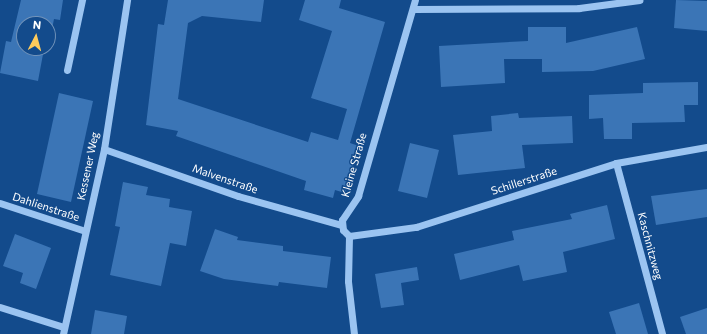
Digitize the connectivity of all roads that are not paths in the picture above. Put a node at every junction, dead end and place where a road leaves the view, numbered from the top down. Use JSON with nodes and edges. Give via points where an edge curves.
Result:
{"nodes":[{"id":1,"x":82,"y":0,"type":"edge"},
{"id":2,"x":127,"y":0,"type":"edge"},
{"id":3,"x":415,"y":0,"type":"edge"},
{"id":4,"x":639,"y":0,"type":"edge"},
{"id":5,"x":414,"y":9,"type":"junction"},
{"id":6,"x":67,"y":70,"type":"dead end"},
{"id":7,"x":707,"y":147,"type":"edge"},
{"id":8,"x":104,"y":149,"type":"junction"},
{"id":9,"x":616,"y":163,"type":"junction"},
{"id":10,"x":0,"y":203,"type":"edge"},
{"id":11,"x":342,"y":225,"type":"junction"},
{"id":12,"x":85,"y":231,"type":"junction"},
{"id":13,"x":349,"y":236,"type":"junction"},
{"id":14,"x":0,"y":307,"type":"edge"},
{"id":15,"x":63,"y":331,"type":"edge"},
{"id":16,"x":354,"y":334,"type":"edge"},
{"id":17,"x":662,"y":334,"type":"edge"}],
"edges":[{"from":1,"to":6,"type":"street"},
{"from":2,"to":8,"type":"street","name":"Kessener Weg"},
{"from":3,"to":5,"type":"street","name":"Kleine Straße"},
{"from":4,"to":5,"type":"street","via":[[579,8]]},
{"from":5,"to":11,"type":"street","name":"Kleine Straße","via":[[358,196],[342,220]]},
{"from":7,"to":9,"type":"street","name":"Schillerstraße"},
{"from":8,"to":11,"type":"street","name":"Malvenstraße","via":[[238,196]]},
{"from":8,"to":12,"type":"street","name":"Kessener Weg"},
{"from":9,"to":13,"type":"street","name":"Schillerstraße","via":[[416,227]]},
{"from":9,"to":17,"type":"street","name":"Kaschnitzweg"},
{"from":10,"to":12,"type":"street","name":"Dahlienstraße"},
{"from":11,"to":13,"type":"street"},
{"from":12,"to":15,"type":"street","name":"Kessener Weg"},
{"from":13,"to":16,"type":"street","via":[[348,282]]},
{"from":14,"to":15,"type":"street"}]}
